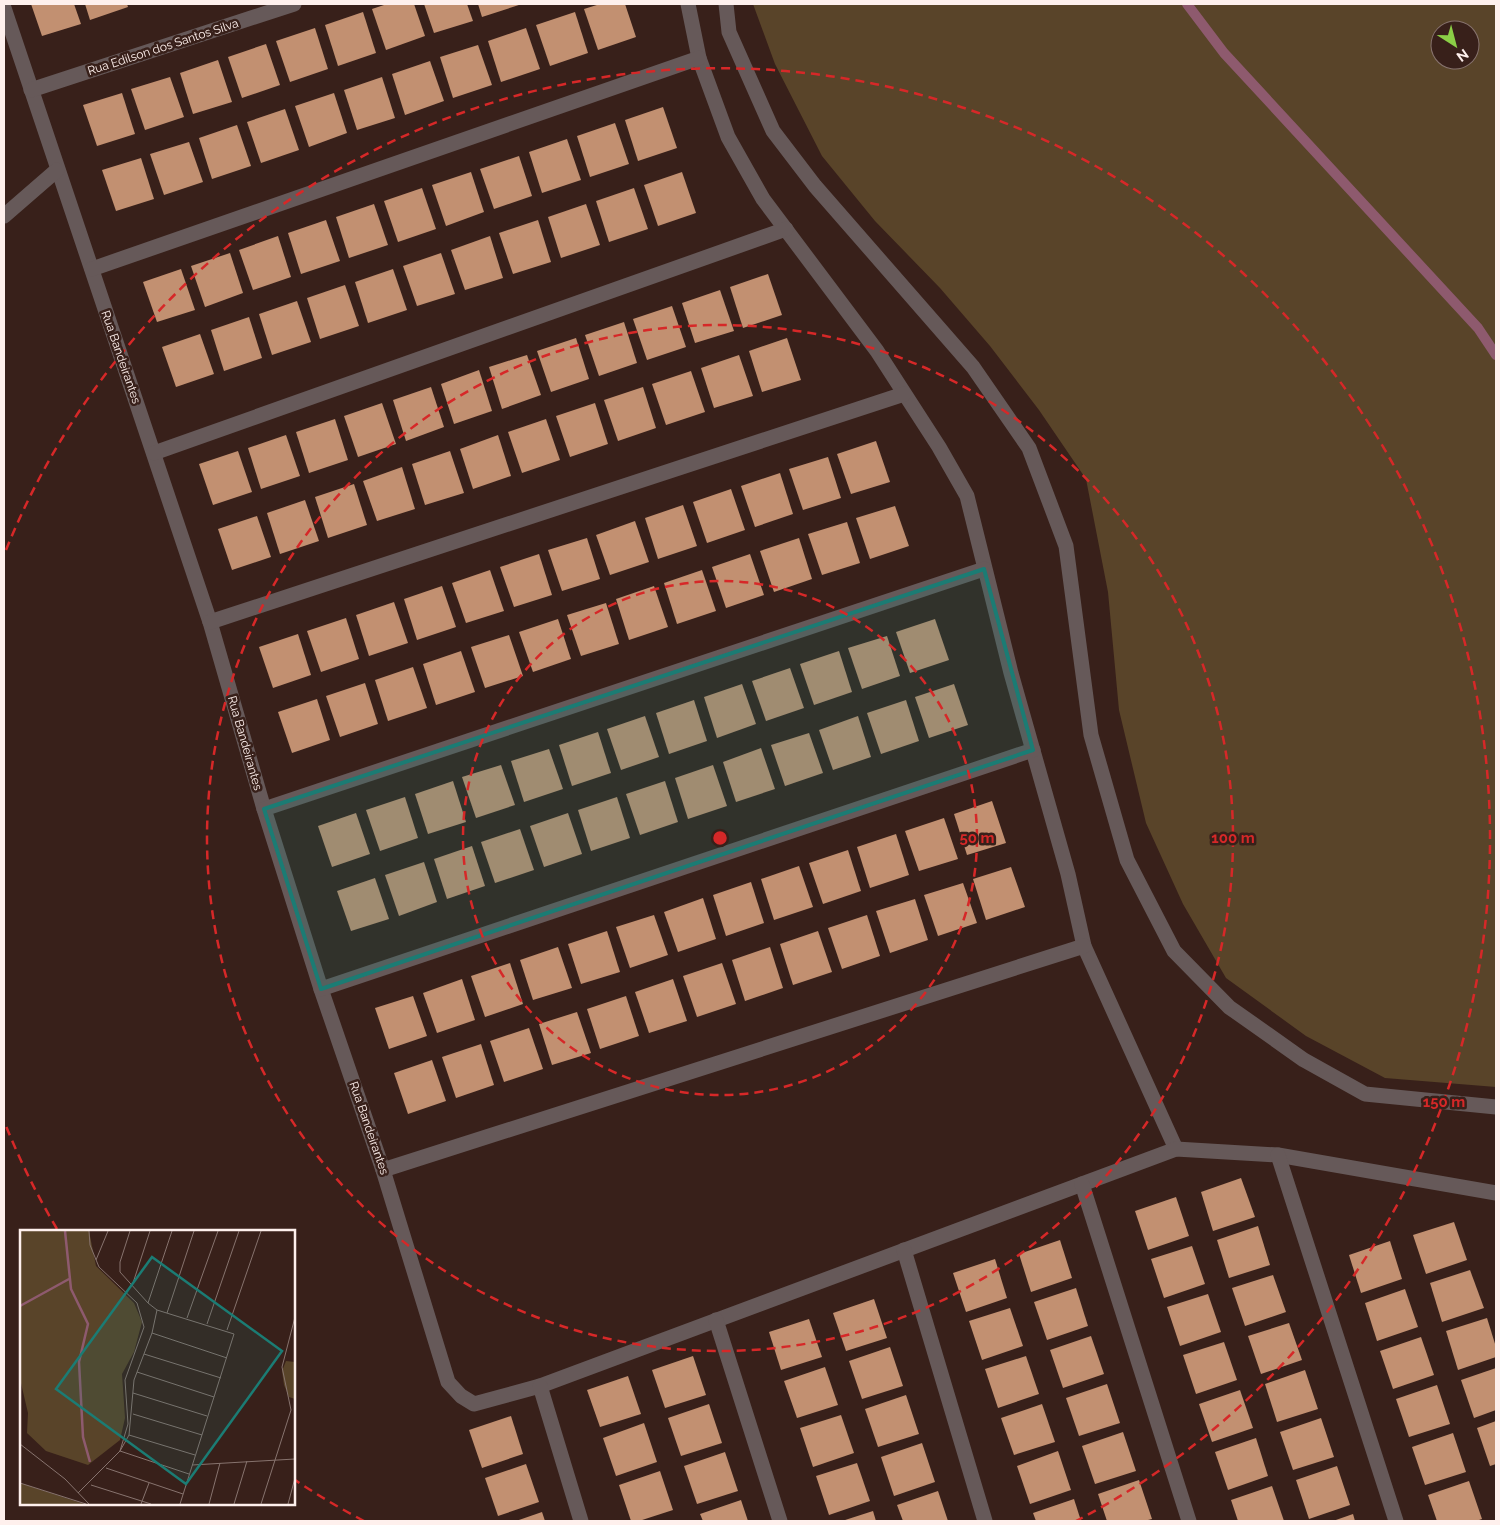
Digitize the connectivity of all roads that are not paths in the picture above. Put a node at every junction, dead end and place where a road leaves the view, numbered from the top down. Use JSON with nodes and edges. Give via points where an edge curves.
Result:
{"nodes":[{"id":1,"x":294,"y":4,"type":"edge"},
{"id":2,"x":688,"y":4,"type":"edge"},
{"id":3,"x":726,"y":4,"type":"edge"},
{"id":4,"x":4,"y":8,"type":"edge"},
{"id":5,"x":699,"y":58,"type":"junction"},
{"id":6,"x":32,"y":90,"type":"junction"},
{"id":7,"x":57,"y":170,"type":"junction"},
{"id":8,"x":4,"y":216,"type":"edge"},
{"id":9,"x":786,"y":228,"type":"junction"},
{"id":10,"x":92,"y":269,"type":"junction"},
{"id":11,"x":904,"y":394,"type":"junction"},
{"id":12,"x":154,"y":453,"type":"junction"},
{"id":13,"x":984,"y":569,"type":"junction"},
{"id":14,"x":210,"y":622,"type":"junction"},
{"id":15,"x":1033,"y":750,"type":"junction"},
{"id":16,"x":264,"y":809,"type":"junction"},
{"id":17,"x":1084,"y":946,"type":"junction"},
{"id":18,"x":321,"y":989,"type":"junction"},
{"id":19,"x":1496,"y":1107,"type":"edge"},
{"id":20,"x":1176,"y":1149,"type":"junction"},
{"id":21,"x":1278,"y":1156,"type":"junction"},
{"id":22,"x":383,"y":1170,"type":"junction"},
{"id":23,"x":1082,"y":1184,"type":"junction"},
{"id":24,"x":1496,"y":1194,"type":"edge"},
{"id":25,"x":904,"y":1250,"type":"junction"},
{"id":26,"x":716,"y":1320,"type":"junction"},
{"id":27,"x":540,"y":1386,"type":"junction"},
{"id":28,"x":581,"y":1521,"type":"edge"},
{"id":29,"x":780,"y":1521,"type":"edge"},
{"id":30,"x":985,"y":1521,"type":"edge"},
{"id":31,"x":1189,"y":1521,"type":"edge"},
{"id":32,"x":1396,"y":1521,"type":"edge"}],
"edges":[{"from":1,"to":6,"type":"street","name":"Rua Edilson dos Santos Silva"},
{"from":2,"to":5,"type":"street"},
{"from":3,"to":19,"type":"street","via":[[729,32],[773,131],[816,186],[973,367],[1029,448],[1066,546],[1091,735],[1128,860],[1174,951],[1229,1007],[1304,1060],[1366,1094]]},
{"from":4,"to":6,"type":"street","name":"Rua Bandeirantes"},
{"from":5,"to":9,"type":"street","via":[[728,137],[764,199]]},
{"from":5,"to":10,"type":"street"},
{"from":6,"to":7,"type":"street","name":"Rua Bandeirantes"},
{"from":7,"to":8,"type":"street"},
{"from":7,"to":10,"type":"street","name":"Rua Bandeirantes"},
{"from":9,"to":11,"type":"street","via":[[872,344]]},
{"from":9,"to":12,"type":"street"},
{"from":10,"to":12,"type":"street","name":"Rua Bandeirantes"},
{"from":11,"to":13,"type":"street","via":[[967,496]]},
{"from":11,"to":14,"type":"street"},
{"from":12,"to":14,"type":"street","name":"Rua Bandeirantes"},
{"from":13,"to":15,"type":"street"},
{"from":13,"to":16,"type":"street"},
{"from":14,"to":16,"type":"street","name":"Rua Bandeirantes"},
{"from":15,"to":17,"type":"street","via":[[1068,874]]},
{"from":15,"to":18,"type":"street"},
{"from":16,"to":18,"type":"street","name":"Rua Bandeirantes"},
{"from":17,"to":20,"type":"street"},
{"from":17,"to":22,"type":"street"},
{"from":18,"to":22,"type":"street","name":"Rua Bandeirantes"},
{"from":20,"to":21,"type":"street"},
{"from":20,"to":23,"type":"street"},
{"from":21,"to":24,"type":"street"},
{"from":21,"to":32,"type":"street"},
{"from":22,"to":27,"type":"street","name":"Rua Bandeirantes","via":[[448,1382],[474,1404]]},
{"from":23,"to":25,"type":"street"},
{"from":23,"to":31,"type":"street"},
{"from":25,"to":26,"type":"street"},
{"from":25,"to":30,"type":"street"},
{"from":26,"to":27,"type":"street"},
{"from":26,"to":29,"type":"street"},
{"from":27,"to":28,"type":"street"}]}
